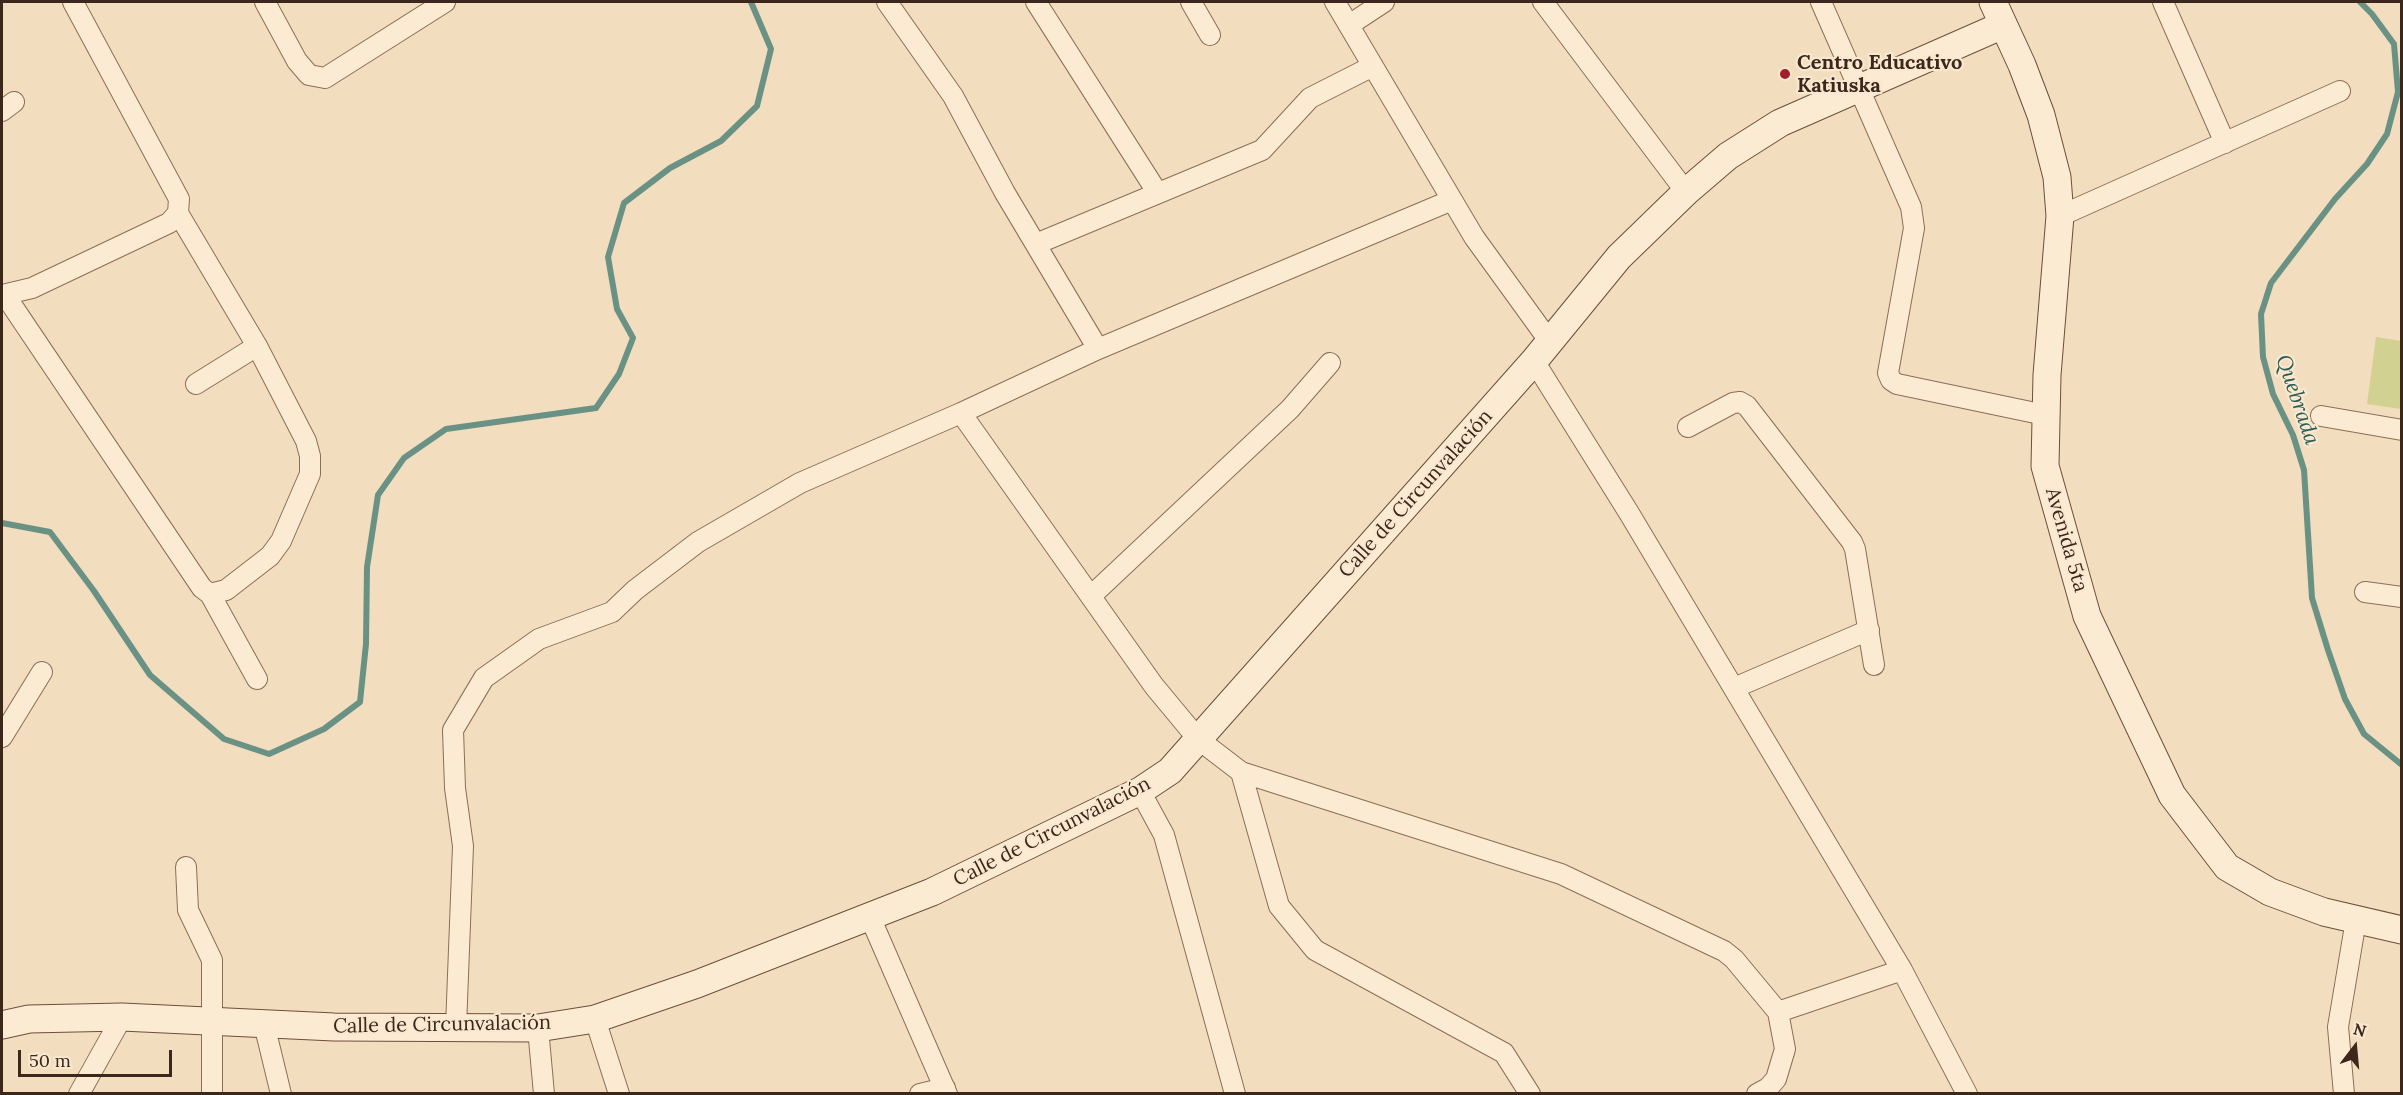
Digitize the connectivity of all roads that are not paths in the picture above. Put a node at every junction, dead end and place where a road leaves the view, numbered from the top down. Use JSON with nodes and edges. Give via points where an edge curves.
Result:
{"nodes":[{"id":1,"x":73,"y":2,"type":"edge"},
{"id":2,"x":265,"y":2,"type":"edge"},
{"id":3,"x":445,"y":2,"type":"edge"},
{"id":4,"x":887,"y":2,"type":"edge"},
{"id":5,"x":1036,"y":2,"type":"edge"},
{"id":6,"x":1191,"y":2,"type":"edge"},
{"id":7,"x":1335,"y":2,"type":"edge"},
{"id":8,"x":1384,"y":2,"type":"edge"},
{"id":9,"x":1543,"y":2,"type":"edge"},
{"id":10,"x":1821,"y":2,"type":"edge"},
{"id":11,"x":2163,"y":2,"type":"edge"},
{"id":12,"x":1998,"y":13,"type":"edge"},
{"id":13,"x":1349,"y":25,"type":"junction"},
{"id":14,"x":1209,"y":35,"type":"dead end"},
{"id":15,"x":1373,"y":66,"type":"junction"},
{"id":16,"x":1858,"y":89,"type":"junction"},
{"id":17,"x":2340,"y":91,"type":"dead end"},
{"id":18,"x":2225,"y":143,"type":"junction"},
{"id":19,"x":1157,"y":192,"type":"junction"},
{"id":20,"x":1686,"y":192,"type":"junction"},
{"id":21,"x":1452,"y":200,"type":"junction"},
{"id":22,"x":178,"y":213,"type":"junction"},
{"id":23,"x":2060,"y":216,"type":"junction"},
{"id":24,"x":1036,"y":244,"type":"junction"},
{"id":25,"x":3,"y":295,"type":"edge"},
{"id":26,"x":257,"y":346,"type":"junction"},
{"id":27,"x":1098,"y":349,"type":"junction"},
{"id":28,"x":1542,"y":352,"type":"junction"},
{"id":29,"x":1330,"y":363,"type":"dead end"},
{"id":30,"x":196,"y":384,"type":"dead end"},
{"id":31,"x":961,"y":413,"type":"junction"},
{"id":32,"x":2045,"y":415,"type":"junction"},
{"id":33,"x":2321,"y":416,"type":"dead end"},
{"id":34,"x":1688,"y":427,"type":"dead end"},
{"id":35,"x":2402,"y":430,"type":"edge"},
{"id":36,"x":2365,"y":592,"type":"dead end"},
{"id":37,"x":210,"y":594,"type":"junction"},
{"id":38,"x":1091,"y":596,"type":"junction"},
{"id":39,"x":2402,"y":597,"type":"edge"},
{"id":40,"x":1869,"y":630,"type":"junction"},
{"id":41,"x":1874,"y":664,"type":"dead end"},
{"id":42,"x":42,"y":672,"type":"dead end"},
{"id":43,"x":257,"y":679,"type":"dead end"},
{"id":44,"x":1734,"y":688,"type":"junction"},
{"id":45,"x":2,"y":737,"type":"edge"},
{"id":46,"x":1198,"y":740,"type":"junction"},
{"id":47,"x":1241,"y":772,"type":"junction"},
{"id":48,"x":1140,"y":791,"type":"junction"},
{"id":49,"x":186,"y":867,"type":"dead end"},
{"id":50,"x":870,"y":917,"type":"junction"},
{"id":51,"x":2356,"y":920,"type":"junction"},
{"id":52,"x":2402,"y":930,"type":"edge"},
{"id":53,"x":1902,"y":970,"type":"junction"},
{"id":54,"x":1778,"y":1012,"type":"junction"},
{"id":55,"x":122,"y":1017,"type":"junction"},
{"id":56,"x":595,"y":1019,"type":"junction"},
{"id":57,"x":214,"y":1021,"type":"junction"},
{"id":58,"x":264,"y":1024,"type":"junction"},
{"id":59,"x":2,"y":1025,"type":"edge"},
{"id":60,"x":456,"y":1027,"type":"junction"},
{"id":61,"x":538,"y":1028,"type":"junction"},
{"id":62,"x":946,"y":1091,"type":"edge"},
{"id":63,"x":79,"y":1094,"type":"edge"},
{"id":64,"x":212,"y":1094,"type":"edge"},
{"id":65,"x":281,"y":1094,"type":"edge"},
{"id":66,"x":544,"y":1094,"type":"edge"},
{"id":67,"x":619,"y":1094,"type":"edge"},
{"id":68,"x":920,"y":1094,"type":"edge"},
{"id":69,"x":1235,"y":1094,"type":"edge"},
{"id":70,"x":1530,"y":1094,"type":"edge"},
{"id":71,"x":1757,"y":1094,"type":"edge"},
{"id":72,"x":1967,"y":1094,"type":"edge"},
{"id":73,"x":2344,"y":1094,"type":"edge"}],
"edges":[{"from":1,"to":22,"type":"street","via":[[179,199]]},
{"from":2,"to":3,"type":"street","via":[[297,61],[309,75],[325,78]]},
{"from":4,"to":24,"type":"street","via":[[953,96]]},
{"from":5,"to":19,"type":"street"},
{"from":6,"to":14,"type":"street"},
{"from":7,"to":13,"type":"street"},
{"from":8,"to":13,"type":"street"},
{"from":9,"to":20,"type":"street"},
{"from":10,"to":16,"type":"street"},
{"from":11,"to":18,"type":"street"},
{"from":12,"to":16,"type":"street","name":"Calle de Circunvalación"},
{"from":12,"to":23,"type":"street","name":"Avenida 5ta","via":[[2041,115],[2057,177]]},
{"from":13,"to":15,"type":"street"},
{"from":15,"to":19,"type":"street","via":[[1310,98],[1262,150]]},
{"from":15,"to":21,"type":"street"},
{"from":16,"to":20,"type":"street","name":"Calle de Circunvalación","via":[[1780,123],[1728,156]]},
{"from":16,"to":32,"type":"street","via":[[1911,207],[1914,228],[1888,373],[1891,380]]},
{"from":17,"to":18,"type":"street"},
{"from":18,"to":23,"type":"street"},
{"from":19,"to":24,"type":"street"},
{"from":20,"to":28,"type":"street","name":"Calle de Circunvalación","via":[[1619,258]]},
{"from":21,"to":27,"type":"street"},
{"from":21,"to":28,"type":"street"},
{"from":22,"to":25,"type":"street","via":[[169,223],[32,288]]},
{"from":22,"to":26,"type":"street"},
{"from":23,"to":32,"type":"street","name":"Avenida 5ta"},
{"from":24,"to":27,"type":"street"},
{"from":25,"to":37,"type":"street","via":[[202,588]]},
{"from":26,"to":30,"type":"street"},
{"from":26,"to":37,"type":"street","via":[[306,441],[310,474],[270,556],[226,590]]},
{"from":27,"to":31,"type":"street"},
{"from":28,"to":44,"type":"street","via":[[1629,513]]},
{"from":28,"to":46,"type":"street","name":"Calle de Circunvalación"},
{"from":29,"to":38,"type":"street","via":[[1290,409]]},
{"from":31,"to":38,"type":"street"},
{"from":31,"to":60,"type":"street","via":[[800,483],[698,542],[612,612],[539,639],[484,678],[453,729],[455,788],[463,846]]},
{"from":32,"to":51,"type":"street","name":"Avenida 5ta","via":[[2045,466],[2087,616],[2172,795],[2227,867],[2270,892]]},
{"from":33,"to":35,"type":"street"},
{"from":34,"to":40,"type":"street","via":[[1733,403],[1747,406],[1852,542]]},
{"from":36,"to":39,"type":"street"},
{"from":37,"to":43,"type":"street"},
{"from":38,"to":46,"type":"street","via":[[1154,686]]},
{"from":40,"to":41,"type":"street"},
{"from":40,"to":44,"type":"street"},
{"from":42,"to":45,"type":"street"},
{"from":44,"to":53,"type":"street"},
{"from":46,"to":47,"type":"street"},
{"from":46,"to":48,"type":"street","name":"Calle de Circunvalación","via":[[1170,771]]},
{"from":47,"to":54,"type":"street","via":[[1561,874],[1724,951]]},
{"from":47,"to":70,"type":"street","via":[[1279,906],[1315,950],[1504,1053]]},
{"from":48,"to":50,"type":"street","name":"Calle de Circunvalación","via":[[932,892]]},
{"from":48,"to":69,"type":"street","via":[[1164,835]]},
{"from":49,"to":57,"type":"street","via":[[188,910],[212,960]]},
{"from":50,"to":56,"type":"street","name":"Calle de Circunvalación"},
{"from":50,"to":62,"type":"street"},
{"from":51,"to":52,"type":"street","name":"Avenida 5ta"},
{"from":51,"to":73,"type":"street","via":[[2338,1027]]},
{"from":53,"to":54,"type":"street"},
{"from":53,"to":72,"type":"street"},
{"from":54,"to":71,"type":"street","via":[[1785,1049],[1776,1079]]},
{"from":55,"to":57,"type":"street","name":"Calle de Circunvalación"},
{"from":55,"to":59,"type":"street","name":"Calle de Circunvalación","via":[[29,1019]]},
{"from":55,"to":63,"type":"street"},
{"from":56,"to":61,"type":"street","name":"Calle de Circunvalación"},
{"from":56,"to":67,"type":"street"},
{"from":57,"to":58,"type":"street","name":"Calle de Circunvalación"},
{"from":57,"to":64,"type":"street"},
{"from":58,"to":60,"type":"street","name":"Calle de Circunvalación"},
{"from":58,"to":65,"type":"street"},
{"from":60,"to":61,"type":"street","name":"Calle de Circunvalación"},
{"from":61,"to":66,"type":"street"},
{"from":62,"to":68,"type":"street"}]}
